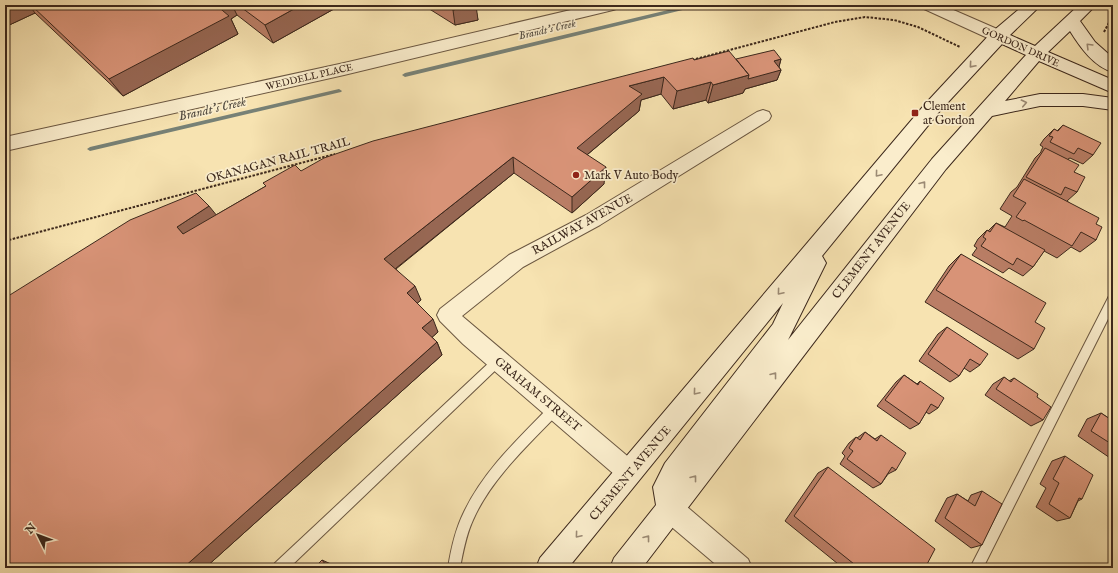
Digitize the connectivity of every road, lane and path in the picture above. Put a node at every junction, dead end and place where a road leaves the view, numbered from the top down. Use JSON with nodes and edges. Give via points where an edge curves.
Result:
{"nodes":[{"id":1,"x":613,"y":5,"type":"edge"},
{"id":2,"x":928,"y":5,"type":"edge"},
{"id":3,"x":1032,"y":5,"type":"edge"},
{"id":4,"x":1088,"y":5,"type":"edge"},
{"id":5,"x":1072,"y":21,"type":"junction"},
{"id":6,"x":998,"y":36,"type":"junction"},
{"id":7,"x":964,"y":48,"type":"dead end"},
{"id":8,"x":1037,"y":53,"type":"junction"},
{"id":9,"x":690,"y":61,"type":"edge"},
{"id":10,"x":1113,"y":66,"type":"edge"},
{"id":11,"x":1113,"y":87,"type":"edge"},
{"id":12,"x":1113,"y":104,"type":"edge"},
{"id":13,"x":985,"y":111,"type":"junction"},
{"id":14,"x":763,"y":116,"type":"dead end"},
{"id":15,"x":5,"y":144,"type":"edge"},
{"id":16,"x":342,"y":153,"type":"edge"},
{"id":17,"x":831,"y":230,"type":"junction"},
{"id":18,"x":5,"y":241,"type":"edge"},
{"id":19,"x":1113,"y":299,"type":"edge"},
{"id":20,"x":447,"y":315,"type":"joint"},
{"id":21,"x":498,"y":360,"type":"junction"},
{"id":22,"x":555,"y":409,"type":"junction"},
{"id":23,"x":630,"y":473,"type":"junction"},
{"id":24,"x":670,"y":509,"type":"junction"},
{"id":25,"x":280,"y":568,"type":"edge"},
{"id":26,"x":454,"y":568,"type":"edge"},
{"id":27,"x":550,"y":568,"type":"edge"},
{"id":28,"x":624,"y":568,"type":"edge"},
{"id":29,"x":739,"y":568,"type":"edge"},
{"id":30,"x":976,"y":568,"type":"edge"}],
"edges":[{"from":1,"to":15,"type":"main road","name":"WEDDELL PLACE","via":[[344,69]]},
{"from":2,"to":6,"type":"main road","name":"GORDON DRIVE"},
{"from":3,"to":6,"type":"main road","name":"CLEMENT AVENUE"},
{"from":4,"to":5,"type":"main road","name":"CLEMENT AVENUE"},
{"from":5,"to":8,"type":"main road","name":"CLEMENT AVENUE"},
{"from":10,"to":5,"type":"main road","one_way":true,"via":[[1083,40]]},
{"from":6,"to":8,"type":"main road","name":"GORDON DRIVE"},
{"from":6,"to":17,"type":"main road","name":"CLEMENT AVENUE","one_way":true},
{"from":7,"to":9,"type":"path","via":[[918,27],[894,20],[865,17],[835,22]]},
{"from":8,"to":11,"type":"main road","name":"GORDON DRIVE"},
{"from":8,"to":13,"type":"main road","name":"CLEMENT AVENUE"},
{"from":13,"to":12,"type":"main road","one_way":true,"via":[[1040,100],[1082,100]]},
{"from":24,"to":13,"type":"main road","name":"CLEMENT AVENUE","one_way":true,"via":[[939,164]]},
{"from":14,"to":20,"type":"street","name":"RAILWAY AVENUE","via":[[593,220],[516,261]]},
{"from":16,"to":18,"type":"path","name":"OKANAGAN RAIL TRAIL"},
{"from":17,"to":23,"type":"main road","name":"CLEMENT AVENUE","one_way":true},
{"from":17,"to":24,"type":"main road","name":"CLEMENT AVENUE","via":[[782,331],[674,472],[666,487]]},
{"from":19,"to":30,"type":"lane"},
{"from":20,"to":21,"type":"street","name":"GRAHAM STREET"},
{"from":21,"to":22,"type":"street","name":"GRAHAM STREET"},
{"from":21,"to":25,"type":"lane"},
{"from":22,"to":23,"type":"street","name":"GRAHAM STREET"},
{"from":22,"to":26,"type":"lane","via":[[502,466],[478,497],[461,534]]},
{"from":23,"to":27,"type":"main road","name":"CLEMENT AVENUE","one_way":true},
{"from":28,"to":24,"type":"main road","name":"CLEMENT AVENUE","one_way":true},
{"from":24,"to":29,"type":"street"}]}
